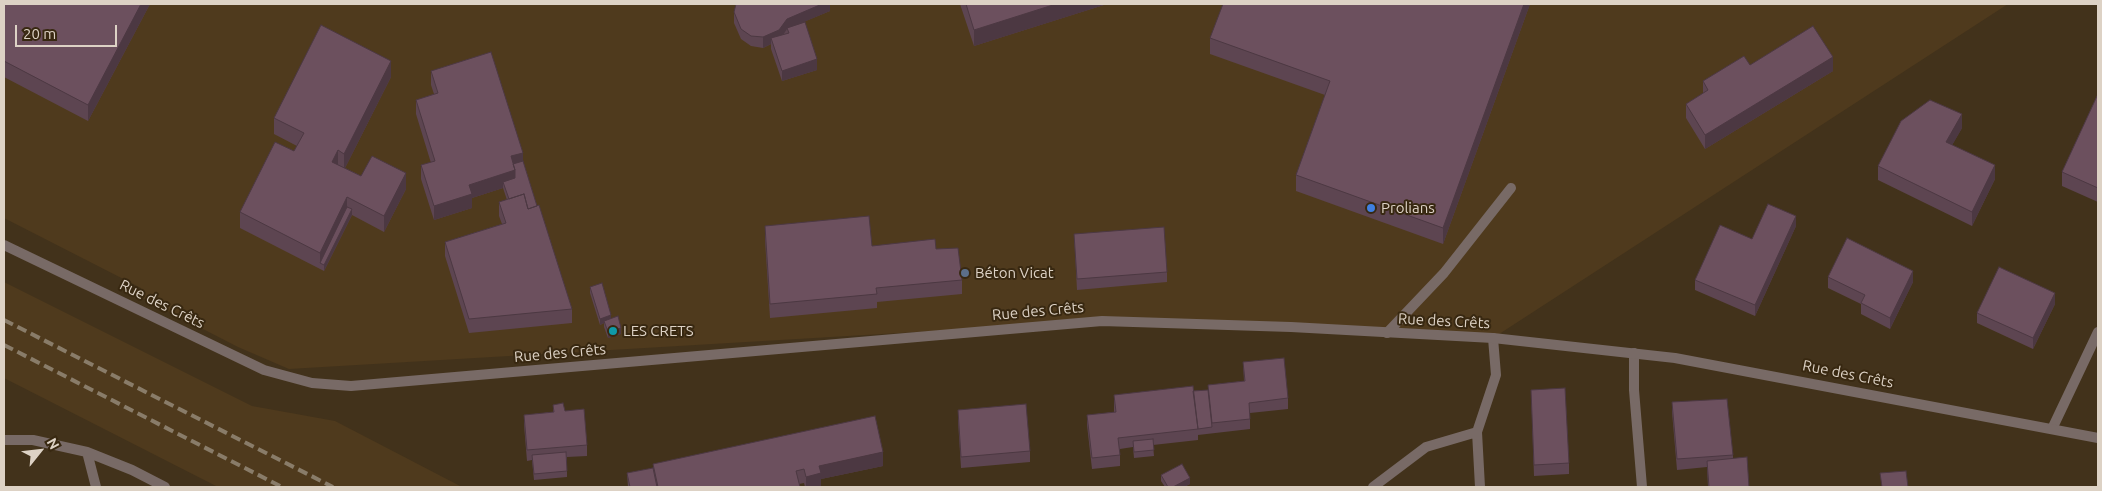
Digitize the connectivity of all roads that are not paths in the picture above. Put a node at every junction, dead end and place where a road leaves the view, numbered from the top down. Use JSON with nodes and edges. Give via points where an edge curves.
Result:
{"nodes":[{"id":1,"x":1511,"y":188,"type":"dead end"},
{"id":2,"x":4,"y":245,"type":"edge"},
{"id":3,"x":2098,"y":332,"type":"edge"},
{"id":4,"x":1387,"y":333,"type":"junction"},
{"id":5,"x":1493,"y":338,"type":"junction"},
{"id":6,"x":1634,"y":353,"type":"junction"},
{"id":7,"x":2052,"y":429,"type":"junction"},
{"id":8,"x":1478,"y":432,"type":"junction"},
{"id":9,"x":2098,"y":438,"type":"edge"},
{"id":10,"x":4,"y":440,"type":"edge"},
{"id":11,"x":87,"y":452,"type":"junction"},
{"id":12,"x":96,"y":487,"type":"edge"},
{"id":13,"x":165,"y":487,"type":"edge"},
{"id":14,"x":1373,"y":487,"type":"edge"},
{"id":15,"x":1480,"y":487,"type":"edge"},
{"id":16,"x":1642,"y":487,"type":"edge"}],
"edges":[{"from":1,"to":4,"type":"street","via":[[1444,273]]},
{"from":2,"to":4,"type":"street","name":"Rue des Crêts","via":[[264,370],[312,382],[351,386],[1102,321]]},
{"from":3,"to":7,"type":"street"},
{"from":4,"to":5,"type":"street","name":"Rue des Crêts"},
{"from":5,"to":6,"type":"street","name":"Rue des Crêts"},
{"from":5,"to":8,"type":"street","via":[[1496,375]]},
{"from":6,"to":7,"type":"street","name":"Rue des Crêts","via":[[1798,380]]},
{"from":6,"to":16,"type":"street"},
{"from":7,"to":9,"type":"street","name":"Rue des Crêts"},
{"from":8,"to":14,"type":"street","via":[[1426,447]]},
{"from":8,"to":15,"type":"street"},
{"from":10,"to":11,"type":"street","via":[[33,440]]},
{"from":11,"to":12,"type":"street"},
{"from":11,"to":13,"type":"street"}]}
